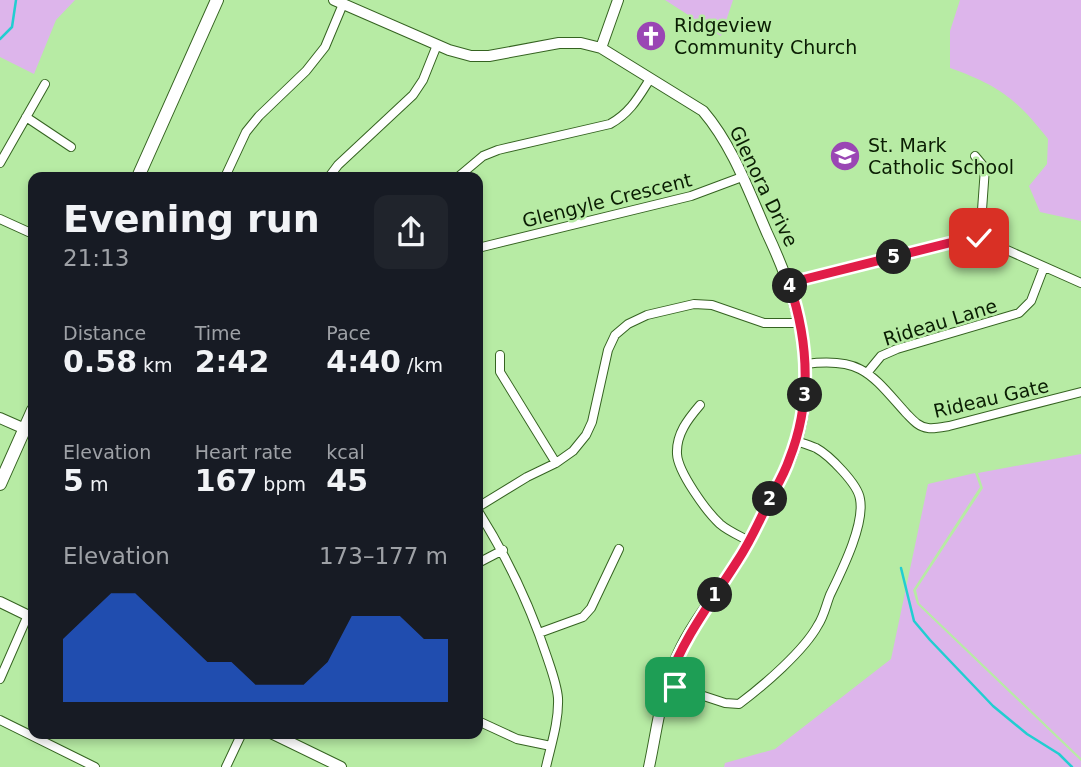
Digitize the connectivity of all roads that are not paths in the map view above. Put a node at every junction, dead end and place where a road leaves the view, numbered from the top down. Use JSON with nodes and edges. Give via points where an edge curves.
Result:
{"nodes":[{"id":1,"x":217,"y":0,"type":"edge"},
{"id":2,"x":618,"y":0,"type":"edge"},
{"id":3,"x":339,"y":2,"type":"edge"},
{"id":4,"x":437,"y":45,"type":"junction"},
{"id":5,"x":601,"y":48,"type":"junction"},
{"id":6,"x":650,"y":79,"type":"junction"},
{"id":7,"x":45,"y":84,"type":"dead end"},
{"id":8,"x":26,"y":117,"type":"junction"},
{"id":9,"x":71,"y":148,"type":"dead end"},
{"id":10,"x":975,"y":156,"type":"dead end"},
{"id":11,"x":0,"y":163,"type":"edge"},
{"id":12,"x":140,"y":172,"type":"edge"},
{"id":13,"x":227,"y":172,"type":"edge"},
{"id":14,"x":332,"y":172,"type":"edge"},
{"id":15,"x":464,"y":172,"type":"edge"},
{"id":16,"x":742,"y":177,"type":"junction"},
{"id":17,"x":0,"y":219,"type":"edge"},
{"id":18,"x":28,"y":232,"type":"edge"},
{"id":19,"x":979,"y":238,"type":"junction"},
{"id":20,"x":483,"y":247,"type":"edge"},
{"id":21,"x":1044,"y":267,"type":"junction"},
{"id":22,"x":789,"y":283,"type":"junction"},
{"id":23,"x":1081,"y":283,"type":"edge"},
{"id":24,"x":801,"y":324,"type":"junction"},
{"id":25,"x":500,"y":355,"type":"dead end"},
{"id":26,"x":806,"y":364,"type":"junction"},
{"id":27,"x":867,"y":373,"type":"junction"},
{"id":28,"x":1081,"y":393,"type":"edge"},
{"id":29,"x":701,"y":405,"type":"dead end"},
{"id":30,"x":0,"y":418,"type":"edge"},
{"id":31,"x":28,"y":421,"type":"edge"},
{"id":32,"x":24,"y":429,"type":"junction"},
{"id":33,"x":796,"y":441,"type":"junction"},
{"id":34,"x":556,"y":463,"type":"junction"},
{"id":35,"x":0,"y":484,"type":"edge"},
{"id":36,"x":483,"y":506,"type":"edge"},
{"id":37,"x":483,"y":517,"type":"edge"},
{"id":38,"x":749,"y":541,"type":"junction"},
{"id":39,"x":619,"y":549,"type":"dead end"},
{"id":40,"x":503,"y":550,"type":"junction"},
{"id":41,"x":483,"y":560,"type":"edge"},
{"id":42,"x":0,"y":602,"type":"edge"},
{"id":43,"x":28,"y":616,"type":"edge"},
{"id":44,"x":28,"y":623,"type":"edge"},
{"id":45,"x":539,"y":633,"type":"junction"},
{"id":46,"x":0,"y":679,"type":"edge"},
{"id":47,"x":667,"y":684,"type":"junction"},
{"id":48,"x":0,"y":720,"type":"edge"},
{"id":49,"x":483,"y":723,"type":"edge"},
{"id":50,"x":28,"y":734,"type":"edge"},
{"id":51,"x":38,"y":739,"type":"edge"},
{"id":52,"x":239,"y":739,"type":"edge"},
{"id":53,"x":283,"y":739,"type":"edge"},
{"id":54,"x":551,"y":746,"type":"junction"},
{"id":55,"x":95,"y":767,"type":"edge"},
{"id":56,"x":226,"y":767,"type":"edge"},
{"id":57,"x":341,"y":767,"type":"edge"},
{"id":58,"x":546,"y":767,"type":"edge"},
{"id":59,"x":649,"y":767,"type":"edge"}],
"edges":[{"from":1,"to":12,"type":"main road"},
{"from":2,"to":5,"type":"street"},
{"from":3,"to":4,"type":"street","name":"Glenora Drive"},
{"from":3,"to":13,"type":"street","via":[[325,47],[246,132]]},
{"from":4,"to":5,"type":"street","name":"Glenora Drive","via":[[471,57],[559,43]]},
{"from":4,"to":14,"type":"street","via":[[414,95]]},
{"from":5,"to":6,"type":"street","name":"Glenora Drive"},
{"from":6,"to":15,"type":"street","via":[[625,116],[610,124],[498,150]]},
{"from":6,"to":16,"type":"street","name":"Glenora Drive","via":[[703,111]]},
{"from":7,"to":8,"type":"street"},
{"from":8,"to":9,"type":"street"},
{"from":8,"to":11,"type":"street"},
{"from":10,"to":19,"type":"street","via":[[985,168]]},
{"from":16,"to":20,"type":"street","name":"Glengyle Crescent","via":[[691,196]]},
{"from":16,"to":22,"type":"street","name":"Glenora Drive"},
{"from":17,"to":18,"type":"street"},
{"from":19,"to":21,"type":"street"},
{"from":19,"to":22,"type":"street"},
{"from":21,"to":23,"type":"street"},
{"from":21,"to":27,"type":"street","name":"Rideau Lane","via":[[1031,302],[1019,313],[897,349],[881,356]]},
{"from":22,"to":24,"type":"street","name":"Glenora Drive"},
{"from":24,"to":26,"type":"street","name":"Glenora Drive"},
{"from":24,"to":34,"type":"street","via":[[764,323],[712,304],[647,315],[628,324],[608,349],[586,435]]},
{"from":25,"to":34,"type":"street","via":[[500,372]]},
{"from":26,"to":27,"type":"street","name":"Rideau Gate","via":[[835,361]]},
{"from":26,"to":33,"type":"street","name":"Glenora Drive"},
{"from":27,"to":28,"type":"street","name":"Rideau Gate","via":[[916,424],[927,428]]},
{"from":29,"to":38,"type":"street","via":[[682,431],[677,453],[681,471],[721,524]]},
{"from":30,"to":32,"type":"street"},
{"from":31,"to":32,"type":"main road"},
{"from":32,"to":35,"type":"main road"},
{"from":33,"to":38,"type":"street","name":"Glenora Drive"},
{"from":33,"to":47,"type":"street","via":[[828,457],[856,487],[860,499],[847,561],[819,625],[739,704]]},
{"from":34,"to":36,"type":"street"},
{"from":37,"to":40,"type":"street"},
{"from":38,"to":47,"type":"street","name":"Glenora Drive","via":[[677,655]]},
{"from":39,"to":45,"type":"street","via":[[583,617]]},
{"from":40,"to":41,"type":"street"},
{"from":40,"to":45,"type":"street"},
{"from":42,"to":43,"type":"street"},
{"from":44,"to":46,"type":"street"},
{"from":45,"to":54,"type":"street","via":[[558,696]]},
{"from":47,"to":59,"type":"street","name":"Glenora Drive"},
{"from":48,"to":50,"type":"street"},
{"from":49,"to":54,"type":"street","via":[[517,739]]},
{"from":51,"to":55,"type":"street"},
{"from":52,"to":56,"type":"street"},
{"from":53,"to":57,"type":"street"},
{"from":54,"to":58,"type":"street"}]}
